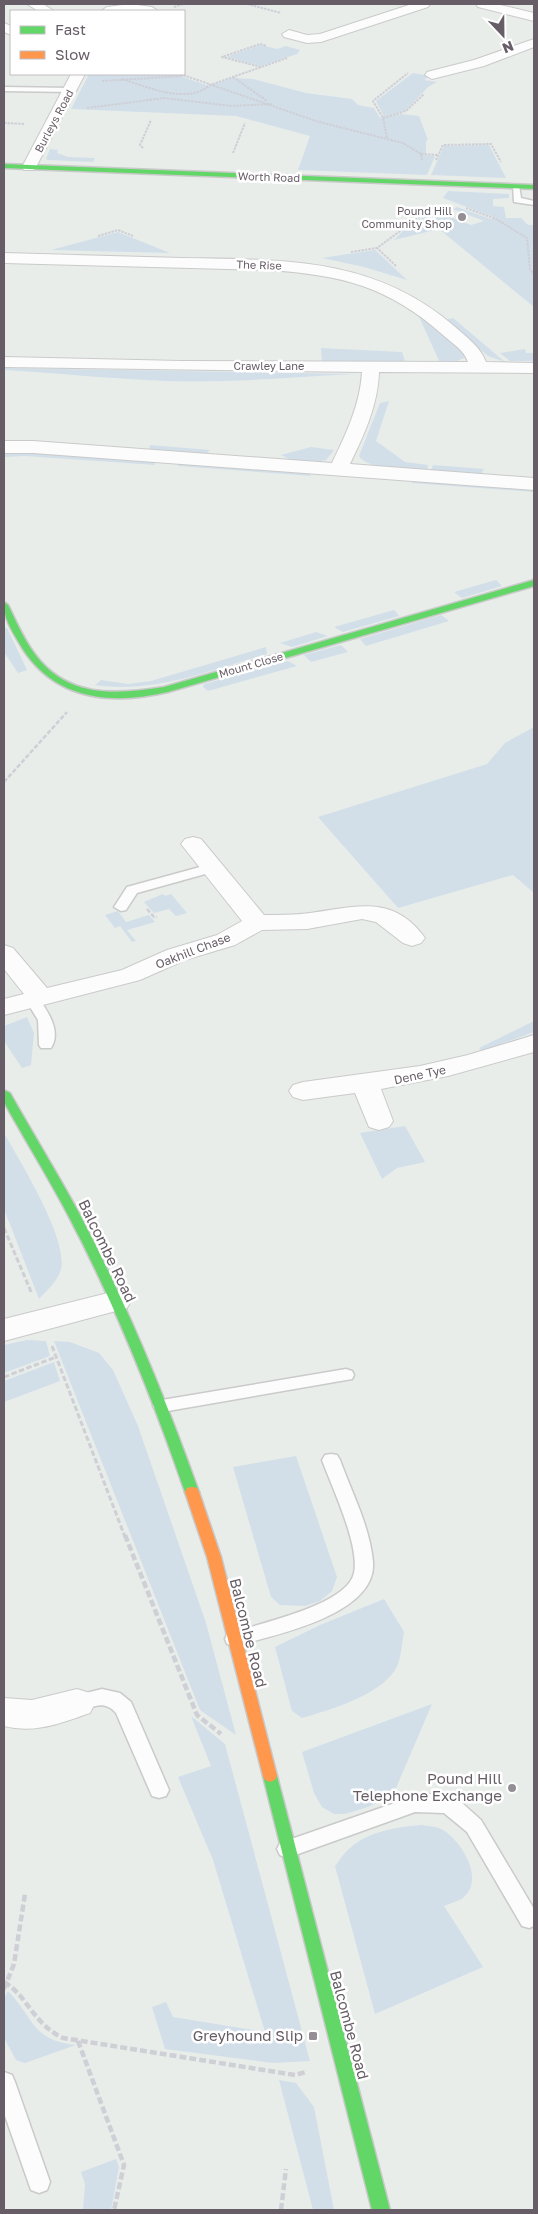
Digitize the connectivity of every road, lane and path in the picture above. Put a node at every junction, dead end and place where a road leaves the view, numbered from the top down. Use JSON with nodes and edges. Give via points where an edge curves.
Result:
{"nodes":[{"id":1,"x":33,"y":4,"type":"edge"},
{"id":2,"x":424,"y":4,"type":"edge"},
{"id":3,"x":482,"y":4,"type":"edge"},
{"id":4,"x":46,"y":10,"type":"edge"},
{"id":5,"x":115,"y":10,"type":"edge"},
{"id":6,"x":145,"y":10,"type":"edge"},
{"id":7,"x":534,"y":17,"type":"edge"},
{"id":8,"x":289,"y":34,"type":"dead end"},
{"id":9,"x":534,"y":43,"type":"edge"},
{"id":10,"x":268,"y":46,"type":"dead end"},
{"id":11,"x":289,"y":58,"type":"dead end"},
{"id":12,"x":261,"y":67,"type":"junction"},
{"id":13,"x":432,"y":75,"type":"dead end"},
{"id":14,"x":184,"y":76,"type":"joint"},
{"id":15,"x":232,"y":77,"type":"junction"},
{"id":16,"x":122,"y":79,"type":"junction"},
{"id":17,"x":74,"y":84,"type":"edge"},
{"id":18,"x":210,"y":85,"type":"junction"},
{"id":19,"x":4,"y":88,"type":"edge"},
{"id":20,"x":272,"y":104,"type":"junction"},
{"id":21,"x":60,"y":110,"type":"junction"},
{"id":22,"x":151,"y":120,"type":"dead end"},
{"id":23,"x":4,"y":123,"type":"edge"},
{"id":24,"x":245,"y":123,"type":"dead end"},
{"id":25,"x":27,"y":124,"type":"dead end"},
{"id":26,"x":142,"y":152,"type":"dead end"},
{"id":27,"x":421,"y":154,"type":"junction"},
{"id":28,"x":438,"y":155,"type":"junction"},
{"id":29,"x":230,"y":159,"type":"dead end"},
{"id":30,"x":422,"y":161,"type":"dead end"},
{"id":31,"x":435,"y":162,"type":"dead end"},
{"id":32,"x":4,"y":166,"type":"edge"},
{"id":33,"x":29,"y":167,"type":"junction"},
{"id":34,"x":505,"y":170,"type":"dead end"},
{"id":35,"x":446,"y":184,"type":"junction"},
{"id":36,"x":516,"y":186,"type":"junction"},
{"id":37,"x":534,"y":187,"type":"edge"},
{"id":38,"x":440,"y":199,"type":"junction"},
{"id":39,"x":534,"y":203,"type":"edge"},
{"id":40,"x":4,"y":258,"type":"edge"},
{"id":41,"x":399,"y":269,"type":"dead end"},
{"id":42,"x":534,"y":275,"type":"edge"},
{"id":43,"x":4,"y":362,"type":"edge"},
{"id":44,"x":371,"y":366,"type":"junction"},
{"id":45,"x":478,"y":367,"type":"junction"},
{"id":46,"x":534,"y":368,"type":"edge"},
{"id":47,"x":4,"y":447,"type":"edge"},
{"id":48,"x":338,"y":469,"type":"junction"},
{"id":49,"x":534,"y":484,"type":"edge"},
{"id":50,"x":534,"y":583,"type":"edge"},
{"id":51,"x":4,"y":605,"type":"edge"},
{"id":52,"x":84,"y":693,"type":"junction"},
{"id":53,"x":4,"y":782,"type":"edge"},
{"id":54,"x":193,"y":844,"type":"dead end"},
{"id":55,"x":211,"y":868,"type":"junction"},
{"id":56,"x":121,"y":906,"type":"dead end"},
{"id":57,"x":257,"y":923,"type":"junction"},
{"id":58,"x":412,"y":938,"type":"dead end"},
{"id":59,"x":4,"y":953,"type":"edge"},
{"id":60,"x":36,"y":998,"type":"junction"},
{"id":61,"x":4,"y":1007,"type":"edge"},
{"id":62,"x":534,"y":1043,"type":"edge"},
{"id":63,"x":46,"y":1045,"type":"dead end"},
{"id":64,"x":366,"y":1085,"type":"junction"},
{"id":65,"x":303,"y":1091,"type":"dead end"},
{"id":66,"x":4,"y":1093,"type":"edge"},
{"id":67,"x":379,"y":1121,"type":"dead end"},
{"id":68,"x":4,"y":1228,"type":"edge"},
{"id":69,"x":116,"y":1301,"type":"junction"},
{"id":70,"x":43,"y":1320,"type":"junction"},
{"id":71,"x":4,"y":1330,"type":"edge"},
{"id":72,"x":56,"y":1357,"type":"junction"},
{"id":73,"x":346,"y":1375,"type":"dead end"},
{"id":74,"x":4,"y":1377,"type":"edge"},
{"id":75,"x":162,"y":1406,"type":"junction"},
{"id":76,"x":330,"y":1460,"type":"dead end"},
{"id":77,"x":234,"y":1639,"type":"junction"},
{"id":78,"x":77,"y":1703,"type":"joint"},
{"id":79,"x":4,"y":1712,"type":"edge"},
{"id":80,"x":224,"y":1736,"type":"dead end"},
{"id":81,"x":159,"y":1790,"type":"dead end"},
{"id":82,"x":287,"y":1849,"type":"junction"},
{"id":83,"x":26,"y":1894,"type":"dead end"},
{"id":84,"x":529,"y":1918,"type":"dead end"},
{"id":85,"x":6,"y":1983,"type":"edge"},
{"id":86,"x":4,"y":1989,"type":"edge"},
{"id":87,"x":78,"y":2041,"type":"junction"},
{"id":88,"x":343,"y":2062,"type":"junction"},
{"id":89,"x":4,"y":2082,"type":"edge"},
{"id":90,"x":286,"y":2169,"type":"dead end"},
{"id":91,"x":38,"y":2182,"type":"dead end"},
{"id":92,"x":114,"y":2210,"type":"edge"},
{"id":93,"x":281,"y":2210,"type":"edge"},
{"id":94,"x":381,"y":2210,"type":"edge"}],
"edges":[{"from":1,"to":4,"type":"street"},
{"from":2,"to":8,"type":"street","via":[[320,38]]},
{"from":3,"to":7,"type":"street"},
{"from":5,"to":6,"type":"street"},
{"from":9,"to":13,"type":"street","via":[[479,63]]},
{"from":10,"to":12,"type":"path","via":[[260,44],[222,57]]},
{"from":11,"to":12,"type":"path"},
{"from":12,"to":15,"type":"path"},
{"from":14,"to":16,"type":"path"},
{"from":14,"to":18,"type":"path"},
{"from":15,"to":18,"type":"path"},
{"from":15,"to":20,"type":"path","via":[[248,84],[254,93]]},
{"from":16,"to":17,"type":"path"},
{"from":16,"to":18,"type":"path","via":[[184,95],[206,92]]},
{"from":17,"to":19,"type":"lane"},
{"from":17,"to":21,"type":"street","name":"Burleys Road"},
{"from":18,"to":20,"type":"path"},
{"from":20,"to":21,"type":"path","via":[[255,108],[162,98]]},
{"from":20,"to":27,"type":"path","via":[[319,122],[403,143]]},
{"from":21,"to":33,"type":"street","name":"Burleys Road"},
{"from":22,"to":26,"type":"path","via":[[140,145],[144,149]]},
{"from":23,"to":25,"type":"path"},
{"from":24,"to":29,"type":"path"},
{"from":27,"to":28,"type":"path"},
{"from":27,"to":30,"type":"path"},
{"from":28,"to":31,"type":"path"},
{"from":28,"to":34,"type":"path","via":[[443,145],[491,144]]},
{"from":32,"to":33,"type":"street","name":"Worth Road"},
{"from":33,"to":35,"type":"street","name":"Worth Road"},
{"from":35,"to":36,"type":"street","name":"Worth Road"},
{"from":35,"to":38,"type":"path"},
{"from":36,"to":37,"type":"street","name":"Worth Road"},
{"from":36,"to":39,"type":"lane","via":[[517,200]]},
{"from":38,"to":41,"type":"path","via":[[421,217],[377,248]]},
{"from":38,"to":42,"type":"path","via":[[490,216],[527,238],[530,269]]},
{"from":40,"to":45,"type":"street","name":"The Rise","via":[[270,265],[342,275],[386,290],[424,310],[474,353]]},
{"from":43,"to":44,"type":"street","name":"Crawley Lane"},
{"from":44,"to":45,"type":"street","name":"Crawley Lane"},
{"from":44,"to":48,"type":"street","via":[[368,400],[356,434]]},
{"from":45,"to":46,"type":"street","name":"Crawley Lane"},
{"from":47,"to":48,"type":"street"},
{"from":48,"to":49,"type":"street"},
{"from":50,"to":52,"type":"street","name":"Mount Close","via":[[165,690],[127,695]]},
{"from":51,"to":52,"type":"street","name":"Mount Close","via":[[38,665],[52,678]]},
{"from":52,"to":53,"type":"path"},
{"from":54,"to":55,"type":"street"},
{"from":55,"to":56,"type":"lane","via":[[132,890]]},
{"from":55,"to":57,"type":"street"},
{"from":57,"to":58,"type":"street","name":"Oakhill Chase","via":[[305,922],[368,911],[391,919]]},
{"from":57,"to":60,"type":"street","name":"Oakhill Chase","via":[[226,940],[176,955],[131,975]]},
{"from":59,"to":60,"type":"street"},
{"from":60,"to":61,"type":"street","name":"Oakhill Chase"},
{"from":60,"to":63,"type":"lane","via":[[48,1025]]},
{"from":62,"to":64,"type":"street","name":"Dene Tye","via":[[429,1074]]},
{"from":64,"to":65,"type":"street","name":"Dene Tye"},
{"from":64,"to":67,"type":"street"},
{"from":66,"to":69,"type":"street","name":"Balcombe Road","via":[[74,1215]]},
{"from":68,"to":70,"type":"path"},
{"from":69,"to":70,"type":"street"},
{"from":69,"to":75,"type":"street","name":"Balcombe Road"},
{"from":70,"to":71,"type":"street"},
{"from":70,"to":72,"type":"path"},
{"from":72,"to":74,"type":"path"},
{"from":72,"to":80,"type":"path","via":[[197,1715]]},
{"from":73,"to":75,"type":"lane"},
{"from":75,"to":77,"type":"street","name":"Balcombe Road","via":[[214,1557]]},
{"from":76,"to":77,"type":"lane","via":[[363,1552],[363,1574],[354,1590],[333,1606]]},
{"from":77,"to":82,"type":"street","name":"Balcombe Road"},
{"from":78,"to":79,"type":"street","via":[[22,1717]]},
{"from":78,"to":81,"type":"lane","via":[[108,1696],[117,1699],[124,1708]]},
{"from":82,"to":84,"type":"lane","via":[[415,1804],[449,1804],[474,1826]]},
{"from":82,"to":88,"type":"street","name":"Balcombe Road"},
{"from":83,"to":85,"type":"path","via":[[14,1964]]},
{"from":85,"to":86,"type":"path"},
{"from":85,"to":87,"type":"path","via":[[51,2032]]},
{"from":87,"to":88,"type":"path","via":[[295,2075]]},
{"from":87,"to":92,"type":"path","via":[[124,2165]]},
{"from":88,"to":94,"type":"street","name":"Balcombe Road"},
{"from":89,"to":91,"type":"lane"},
{"from":90,"to":93,"type":"path"}]}
